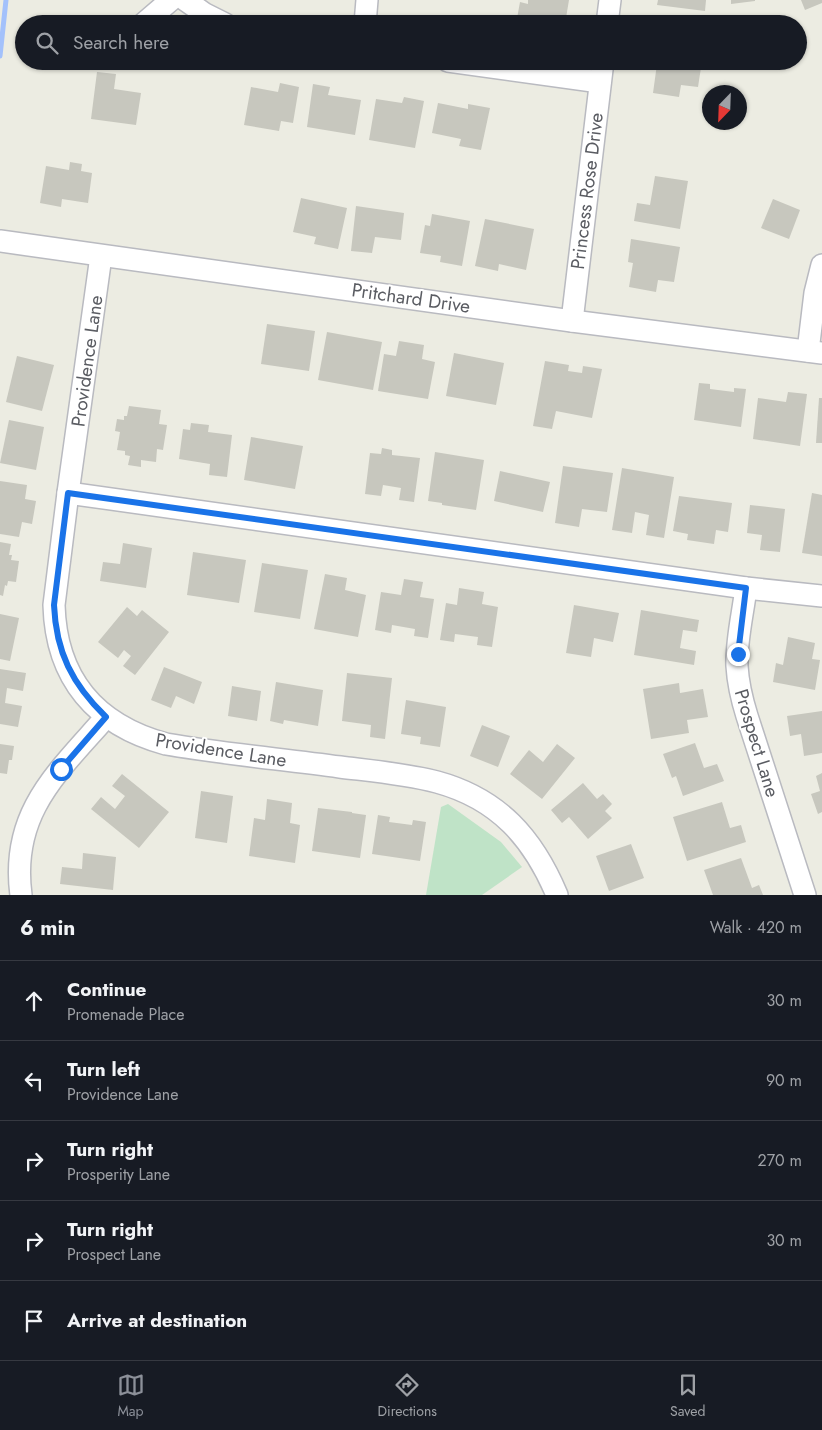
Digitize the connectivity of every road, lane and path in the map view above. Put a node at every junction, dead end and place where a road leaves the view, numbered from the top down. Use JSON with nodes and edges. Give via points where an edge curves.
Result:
{"nodes":[{"id":1,"x":171,"y":0,"type":"edge"},
{"id":2,"x":185,"y":0,"type":"edge"},
{"id":3,"x":367,"y":0,"type":"edge"},
{"id":4,"x":610,"y":0,"type":"edge"},
{"id":5,"x":154,"y":15,"type":"edge"},
{"id":6,"x":207,"y":15,"type":"edge"},
{"id":7,"x":365,"y":15,"type":"edge"},
{"id":8,"x":608,"y":15,"type":"edge"},
{"id":9,"x":574,"y":70,"type":"edge"},
{"id":10,"x":602,"y":72,"type":"edge"},
{"id":11,"x":0,"y":242,"type":"edge"},
{"id":12,"x":102,"y":256,"type":"junction"},
{"id":13,"x":822,"y":265,"type":"edge"},
{"id":14,"x":572,"y":321,"type":"junction"},
{"id":15,"x":815,"y":352,"type":"edge"},
{"id":16,"x":68,"y":493,"type":"junction"},
{"id":17,"x":746,"y":588,"type":"junction"},
{"id":18,"x":822,"y":596,"type":"edge"},
{"id":19,"x":106,"y":717,"type":"junction"},
{"id":20,"x":21,"y":895,"type":"edge"},
{"id":21,"x":557,"y":895,"type":"edge"},
{"id":22,"x":805,"y":895,"type":"edge"}],
"edges":[{"from":1,"to":5,"type":"street"},
{"from":2,"to":6,"type":"street"},
{"from":3,"to":7,"type":"street"},
{"from":4,"to":8,"type":"street"},
{"from":9,"to":10,"type":"street"},
{"from":10,"to":14,"type":"street","name":"Princess Rose Drive"},
{"from":11,"to":12,"type":"street","name":"Pritchard Drive"},
{"from":12,"to":14,"type":"street","name":"Pritchard Drive"},
{"from":12,"to":16,"type":"street","name":"Providence Lane"},
{"from":13,"to":15,"type":"street","via":[[815,293]]},
{"from":14,"to":15,"type":"street","name":"Pritchard Drive"},
{"from":16,"to":17,"type":"street"},
{"from":16,"to":19,"type":"street","name":"Providence Lane","via":[[54,605],[55,622],[61,653],[75,682]]},
{"from":17,"to":18,"type":"street"},
{"from":17,"to":22,"type":"street","name":"Prospect Lane","via":[[737,666],[740,691]]},
{"from":19,"to":20,"type":"street","via":[[61,769],[31,814],[24,832],[18,867]]},
{"from":19,"to":21,"type":"street","name":"Providence Lane","via":[[134,734],[166,744],[395,774],[455,788],[509,820],[542,862]]}]}
